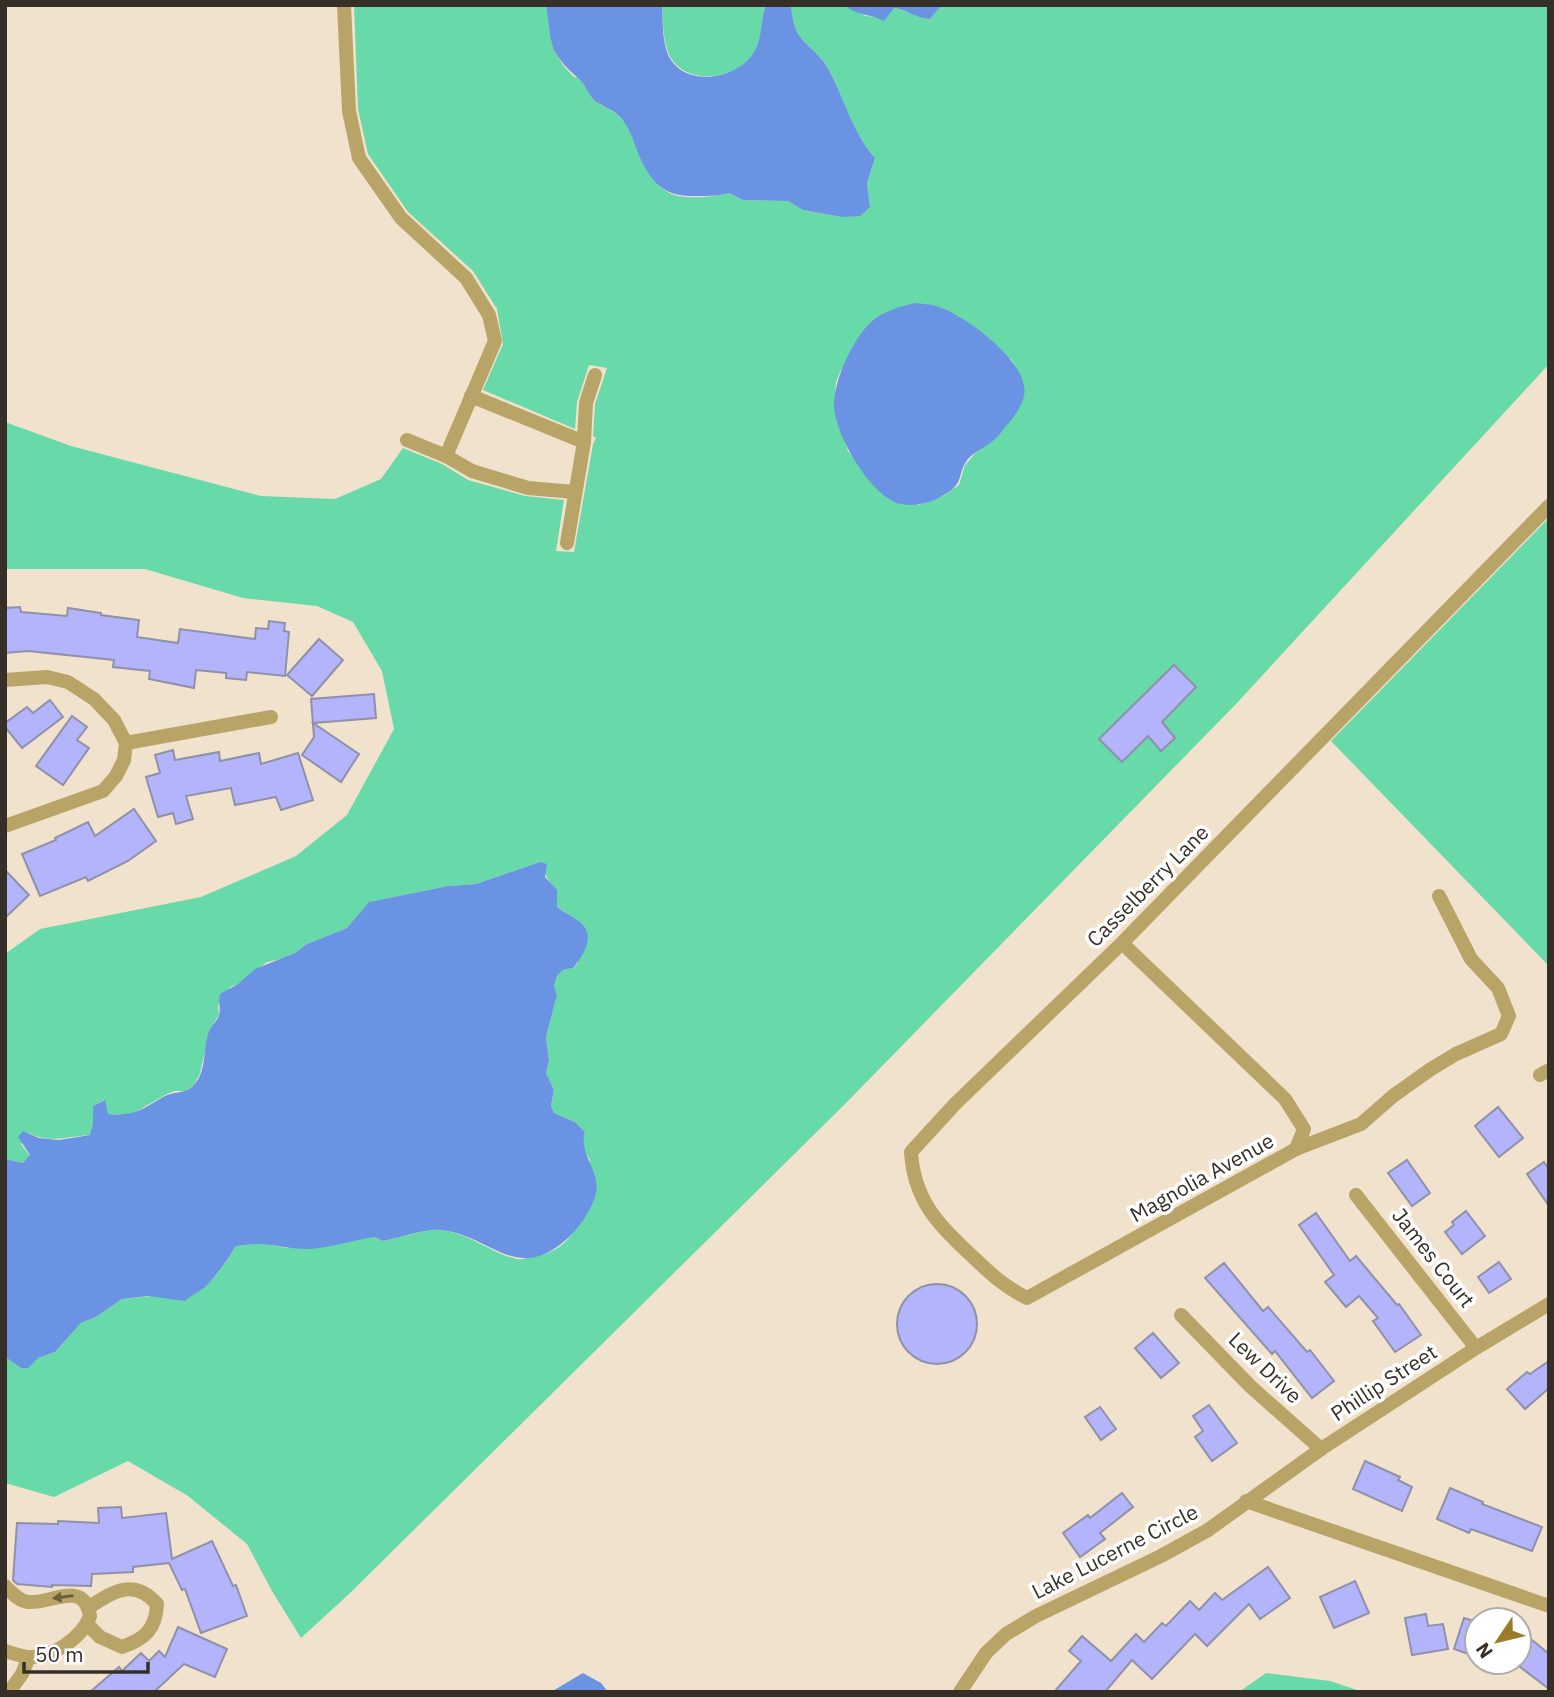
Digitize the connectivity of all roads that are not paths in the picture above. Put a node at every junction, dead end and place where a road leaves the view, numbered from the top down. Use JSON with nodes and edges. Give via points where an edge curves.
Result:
{"nodes":[{"id":1,"x":344,"y":5,"type":"edge"},
{"id":2,"x":595,"y":375,"type":"dead end"},
{"id":3,"x":471,"y":396,"type":"junction"},
{"id":4,"x":407,"y":440,"type":"dead end"},
{"id":5,"x":584,"y":442,"type":"junction"},
{"id":6,"x":446,"y":456,"type":"junction"},
{"id":7,"x":575,"y":492,"type":"junction"},
{"id":8,"x":1549,"y":506,"type":"edge"},
{"id":9,"x":567,"y":543,"type":"dead end"},
{"id":10,"x":5,"y":680,"type":"edge"},
{"id":11,"x":271,"y":717,"type":"dead end"},
{"id":12,"x":126,"y":743,"type":"junction"},
{"id":13,"x":5,"y":826,"type":"edge"},
{"id":14,"x":1439,"y":896,"type":"dead end"},
{"id":15,"x":1122,"y":943,"type":"junction"},
{"id":16,"x":1296,"y":1149,"type":"junction"},
{"id":17,"x":1356,"y":1195,"type":"dead end"},
{"id":18,"x":1027,"y":1298,"type":"joint"},
{"id":19,"x":1549,"y":1304,"type":"edge"},
{"id":20,"x":1181,"y":1315,"type":"dead end"},
{"id":21,"x":1476,"y":1348,"type":"junction"},
{"id":22,"x":1321,"y":1449,"type":"junction"},
{"id":23,"x":1246,"y":1501,"type":"junction"},
{"id":24,"x":5,"y":1586,"type":"edge"},
{"id":25,"x":1549,"y":1606,"type":"edge"},
{"id":26,"x":88,"y":1608,"type":"junction"},
{"id":27,"x":87,"y":1625,"type":"junction"},
{"id":28,"x":5,"y":1651,"type":"edge"},
{"id":29,"x":29,"y":1657,"type":"junction"},
{"id":30,"x":9,"y":1692,"type":"edge"},
{"id":31,"x":960,"y":1692,"type":"edge"}],
"edges":[{"from":1,"to":3,"type":"street","via":[[349,111],[359,158],[401,218],[466,278],[489,315],[495,341]]},
{"from":2,"to":5,"type":"street","via":[[586,403]]},
{"from":3,"to":5,"type":"street"},
{"from":3,"to":6,"type":"street"},
{"from":4,"to":6,"type":"street"},
{"from":5,"to":7,"type":"street"},
{"from":6,"to":7,"type":"street","via":[[472,471],[528,488]]},
{"from":7,"to":9,"type":"street"},
{"from":8,"to":15,"type":"street","name":"Casselberry Lane"},
{"from":10,"to":12,"type":"street","via":[[47,677],[68,682],[114,720]]},
{"from":11,"to":12,"type":"street"},
{"from":12,"to":13,"type":"street","via":[[124,760],[103,791]]},
{"from":14,"to":16,"type":"street","via":[[1472,959],[1498,988],[1509,1016],[1501,1034],[1431,1069],[1361,1124]]},
{"from":15,"to":16,"type":"street","name":"Magnolia Avenue","via":[[1285,1099],[1304,1129]]},
{"from":15,"to":18,"type":"street","name":"Casselberry Lane","via":[[911,1152],[922,1200],[940,1226],[1004,1287]]},
{"from":16,"to":18,"type":"street","name":"Magnolia Avenue"},
{"from":17,"to":21,"type":"street","name":"James Court"},
{"from":19,"to":21,"type":"street","name":"Phillip Street"},
{"from":20,"to":22,"type":"street","name":"Lew Drive","via":[[1250,1386]]},
{"from":21,"to":22,"type":"street","name":"Phillip Street"},
{"from":22,"to":23,"type":"street","name":"Phillip Street"},
{"from":23,"to":25,"type":"street"},
{"from":23,"to":31,"type":"street","name":"Lake Lucerne Circle","via":[[1208,1530],[1006,1634],[986,1653]]},
{"from":26,"to":24,"type":"street","one_way":true,"via":[[71,1594],[26,1602]]},
{"from":26,"to":27,"type":"street"},
{"from":26,"to":27,"type":"street","via":[[107,1594],[132,1589],[148,1594],[157,1604],[151,1631],[122,1647]]},
{"from":27,"to":29,"type":"street","via":[[66,1644]]},
{"from":28,"to":29,"type":"street"},
{"from":29,"to":30,"type":"street"}]}
